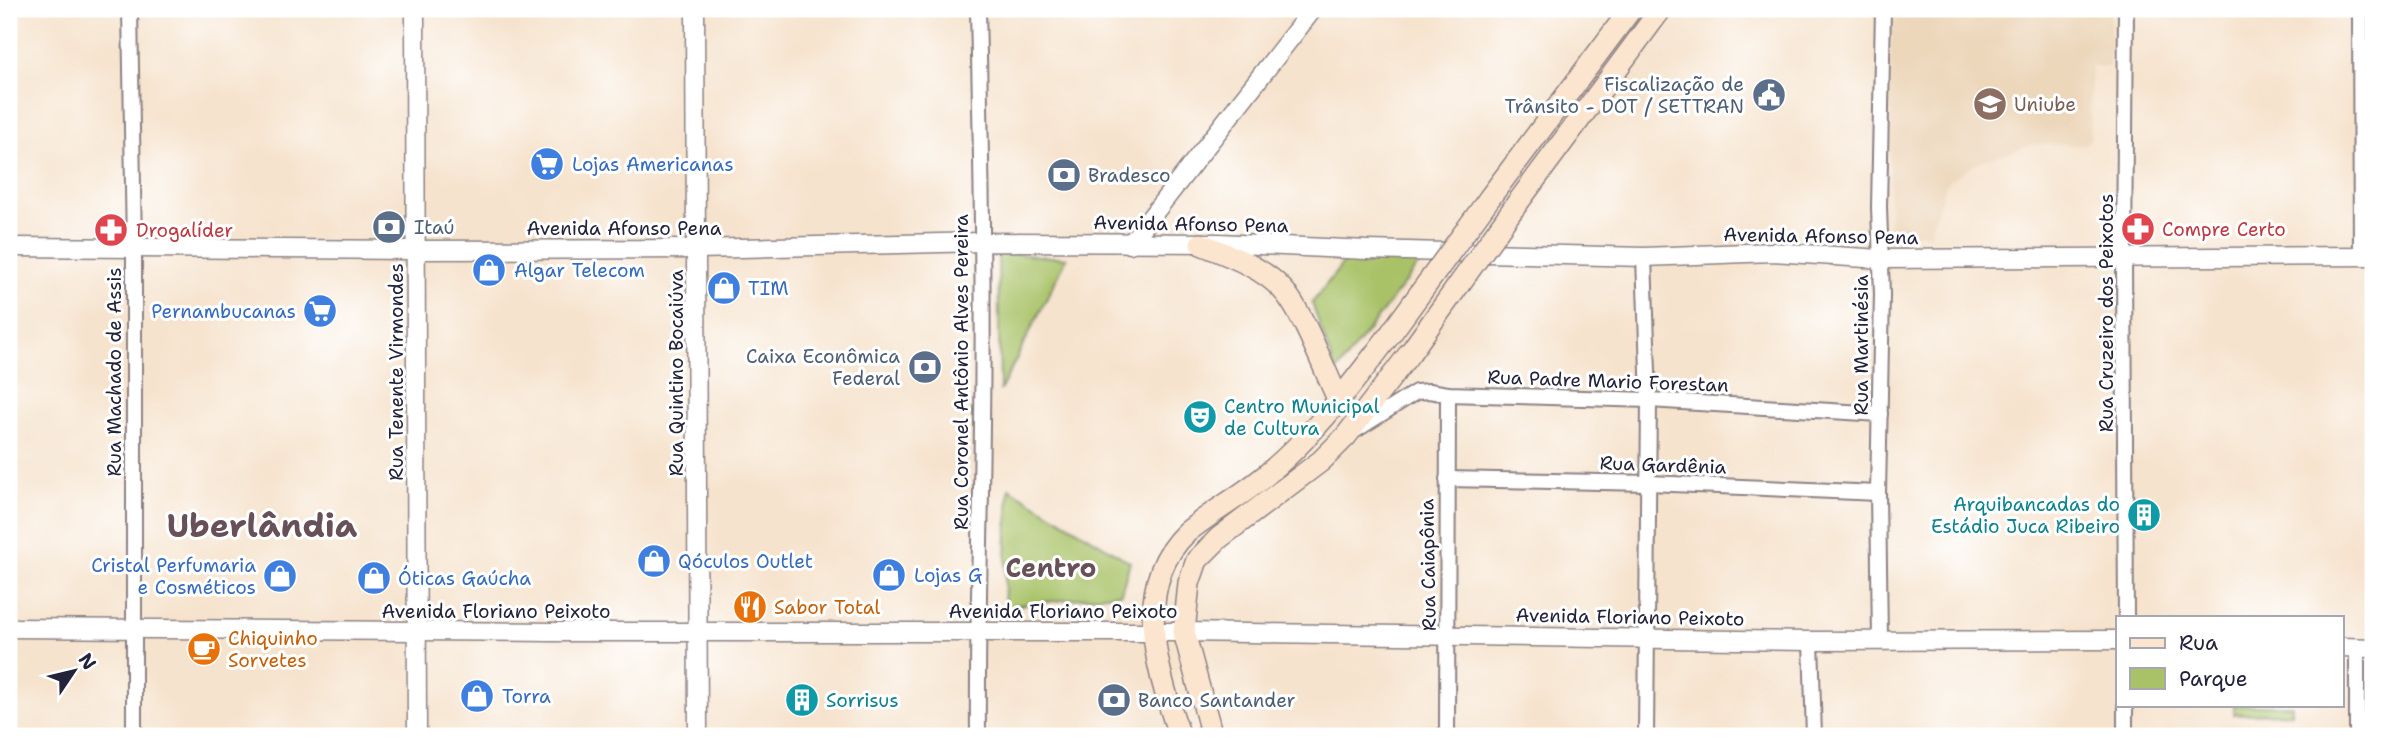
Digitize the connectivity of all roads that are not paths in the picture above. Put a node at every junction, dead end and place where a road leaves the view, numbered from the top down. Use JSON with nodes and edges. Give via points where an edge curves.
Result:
{"nodes":[{"id":1,"x":130,"y":9,"type":"edge"},
{"id":2,"x":415,"y":9,"type":"edge"},
{"id":3,"x":695,"y":9,"type":"edge"},
{"id":4,"x":978,"y":9,"type":"edge"},
{"id":5,"x":1313,"y":9,"type":"edge"},
{"id":6,"x":1631,"y":9,"type":"edge"},
{"id":7,"x":1661,"y":9,"type":"edge"},
{"id":8,"x":1882,"y":9,"type":"edge"},
{"id":9,"x":2126,"y":9,"type":"edge"},
{"id":10,"x":2360,"y":9,"type":"edge"},
{"id":11,"x":982,"y":242,"type":"junction"},
{"id":12,"x":1130,"y":244,"type":"junction"},
{"id":13,"x":1201,"y":244,"type":"junction"},
{"id":14,"x":9,"y":247,"type":"edge"},
{"id":15,"x":134,"y":247,"type":"junction"},
{"id":16,"x":697,"y":248,"type":"junction"},
{"id":17,"x":417,"y":250,"type":"junction"},
{"id":18,"x":2367,"y":256,"type":"edge"},
{"id":19,"x":1644,"y":257,"type":"junction"},
{"id":20,"x":1881,"y":259,"type":"junction"},
{"id":21,"x":2124,"y":259,"type":"junction"},
{"id":22,"x":1448,"y":394,"type":"junction"},
{"id":23,"x":1649,"y":400,"type":"junction"},
{"id":24,"x":1339,"y":401,"type":"junction"},
{"id":25,"x":1880,"y":414,"type":"junction"},
{"id":26,"x":1346,"y":436,"type":"junction"},
{"id":27,"x":1447,"y":479,"type":"junction"},
{"id":28,"x":1649,"y":483,"type":"junction"},
{"id":29,"x":1878,"y":493,"type":"junction"},
{"id":30,"x":2126,"y":616,"type":"edge"},
{"id":31,"x":9,"y":628,"type":"edge"},
{"id":32,"x":133,"y":628,"type":"junction"},
{"id":33,"x":416,"y":632,"type":"junction"},
{"id":34,"x":1153,"y":632,"type":"junction"},
{"id":35,"x":1184,"y":632,"type":"junction"},
{"id":36,"x":698,"y":633,"type":"junction"},
{"id":37,"x":977,"y":633,"type":"junction"},
{"id":38,"x":1448,"y":636,"type":"junction"},
{"id":39,"x":1649,"y":638,"type":"junction"},
{"id":40,"x":1880,"y":639,"type":"junction"},
{"id":41,"x":2116,"y":640,"type":"edge"},
{"id":42,"x":1811,"y":641,"type":"junction"},
{"id":43,"x":2357,"y":648,"type":"edge"},
{"id":44,"x":2125,"y":706,"type":"edge"},
{"id":45,"x":134,"y":736,"type":"edge"},
{"id":46,"x":417,"y":736,"type":"edge"},
{"id":47,"x":698,"y":736,"type":"edge"},
{"id":48,"x":978,"y":736,"type":"edge"},
{"id":49,"x":1180,"y":736,"type":"edge"},
{"id":50,"x":1212,"y":736,"type":"edge"},
{"id":51,"x":1447,"y":736,"type":"edge"},
{"id":52,"x":1646,"y":736,"type":"edge"},
{"id":53,"x":1814,"y":736,"type":"edge"},
{"id":54,"x":2124,"y":736,"type":"edge"},
{"id":55,"x":2357,"y":736,"type":"edge"}],
"edges":[{"from":1,"to":15,"type":"street","name":"Rua Machado de Assis"},
{"from":2,"to":17,"type":"street","name":"Rua Tenente Virmondes"},
{"from":3,"to":16,"type":"street","name":"Rua Quintino Bocaiúva"},
{"from":4,"to":11,"type":"street","name":"Rua Coronel Antônio Alves Pereira"},
{"from":5,"to":12,"type":"street"},
{"from":6,"to":24,"type":"main road","bridge":true},
{"from":7,"to":26,"type":"main road","bridge":true},
{"from":8,"to":20,"type":"street","name":"Rua Martinésia"},
{"from":9,"to":21,"type":"street","name":"Rua Cruzeiro dos Peixotos"},
{"from":10,"to":18,"type":"street"},
{"from":11,"to":12,"type":"street","name":"Avenida Afonso Pena"},
{"from":11,"to":16,"type":"street","name":"Avenida Afonso Pena"},
{"from":11,"to":37,"type":"street","name":"Rua Coronel Antônio Alves Pereira"},
{"from":12,"to":13,"type":"street","name":"Avenida Afonso Pena"},
{"from":13,"to":19,"type":"street","name":"Avenida Afonso Pena"},
{"from":13,"to":24,"type":"main road","via":[[1282,288]]},
{"from":14,"to":15,"type":"street","name":"Avenida Afonso Pena"},
{"from":15,"to":17,"type":"street","name":"Avenida Afonso Pena"},
{"from":15,"to":32,"type":"street","name":"Rua Machado de Assis"},
{"from":16,"to":17,"type":"street","name":"Avenida Afonso Pena"},
{"from":16,"to":36,"type":"street","name":"Rua Quintino Bocaiúva"},
{"from":17,"to":33,"type":"street","name":"Rua Tenente Virmondes"},
{"from":18,"to":21,"type":"street","name":"Avenida Afonso Pena"},
{"from":19,"to":20,"type":"street","name":"Avenida Afonso Pena","via":[[1773,252]]},
{"from":19,"to":23,"type":"street"},
{"from":20,"to":21,"type":"street","name":"Avenida Afonso Pena"},
{"from":20,"to":25,"type":"street","name":"Rua Martinésia"},
{"from":21,"to":30,"type":"street","name":"Rua Cruzeiro dos Peixotos"},
{"from":22,"to":23,"type":"street","name":"Rua Padre Mario Forestan"},
{"from":22,"to":26,"type":"street","name":"Rua Padre Mario Forestan","via":[[1416,393]]},
{"from":22,"to":27,"type":"street","name":"Rua Caiapônia"},
{"from":23,"to":25,"type":"street","name":"Rua Padre Mario Forestan"},
{"from":23,"to":28,"type":"street"},
{"from":24,"to":34,"type":"main road","via":[[1264,477],[1177,541],[1161,571]]},
{"from":25,"to":29,"type":"street","name":"Rua Martinésia"},
{"from":26,"to":35,"type":"main road","via":[[1297,481],[1203,552],[1191,572]]},
{"from":27,"to":28,"type":"street","name":"Rua Gardênia"},
{"from":27,"to":38,"type":"street","name":"Rua Caiapônia"},
{"from":28,"to":29,"type":"street","name":"Rua Gardênia"},
{"from":28,"to":39,"type":"street"},
{"from":29,"to":40,"type":"street","name":"Rua Martinésia"},
{"from":31,"to":32,"type":"street","name":"Avenida Floriano Peixoto"},
{"from":32,"to":33,"type":"street","name":"Avenida Floriano Peixoto"},
{"from":32,"to":45,"type":"street","name":"Rua Machado de Assis"},
{"from":33,"to":36,"type":"street","name":"Avenida Floriano Peixoto"},
{"from":33,"to":46,"type":"street","name":"Rua Tenente Virmondes"},
{"from":34,"to":35,"type":"street","name":"Avenida Floriano Peixoto"},
{"from":34,"to":37,"type":"street","name":"Avenida Floriano Peixoto"},
{"from":34,"to":49,"type":"main road","via":[[1159,671]]},
{"from":35,"to":38,"type":"street","name":"Avenida Floriano Peixoto"},
{"from":35,"to":50,"type":"main road"},
{"from":36,"to":37,"type":"street","name":"Avenida Floriano Peixoto"},
{"from":36,"to":47,"type":"street","name":"Rua Quintino Bocaiúva"},
{"from":37,"to":48,"type":"street","name":"Rua Coronel Antônio Alves Pereira"},
{"from":38,"to":39,"type":"street","name":"Avenida Floriano Peixoto"},
{"from":38,"to":51,"type":"street","name":"Rua Caiapônia"},
{"from":39,"to":42,"type":"street","name":"Avenida Floriano Peixoto"},
{"from":39,"to":52,"type":"street"},
{"from":40,"to":41,"type":"street","name":"Avenida Floriano Peixoto"},
{"from":40,"to":42,"type":"street","name":"Avenida Floriano Peixoto"},
{"from":42,"to":53,"type":"street"},
{"from":43,"to":55,"type":"street"},
{"from":44,"to":54,"type":"street"}]}
